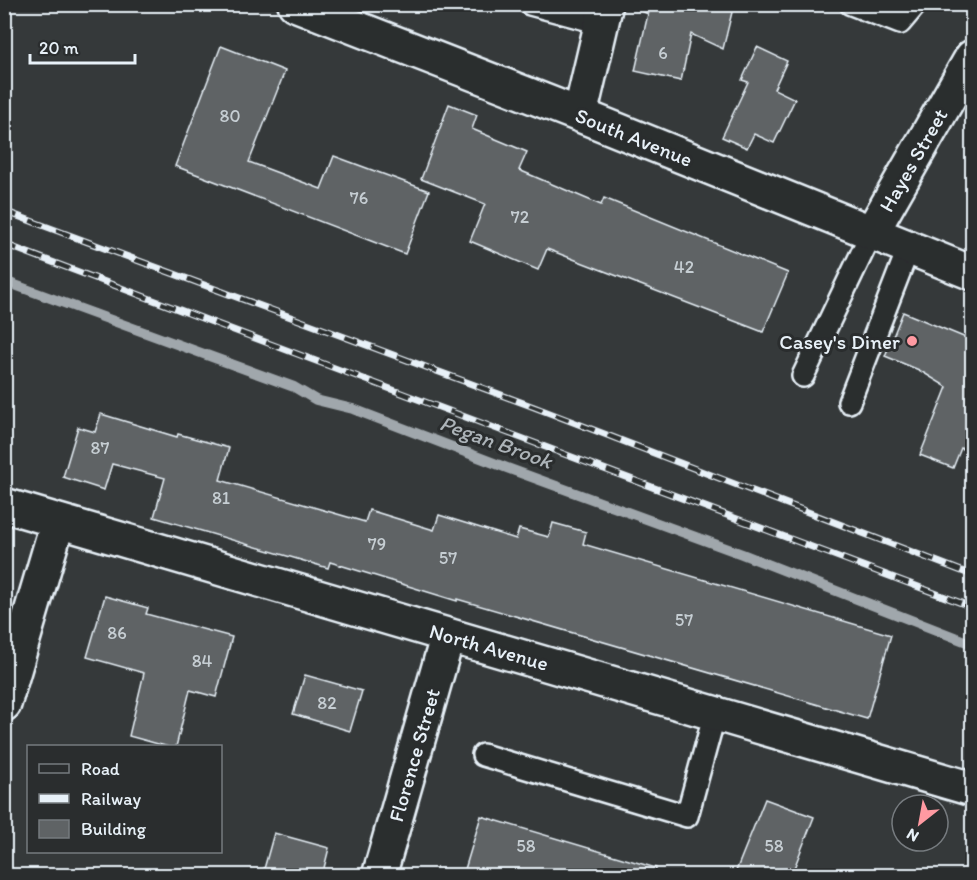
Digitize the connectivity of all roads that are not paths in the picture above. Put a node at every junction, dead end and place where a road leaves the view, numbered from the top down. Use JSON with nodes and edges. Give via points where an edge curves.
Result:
{"nodes":[{"id":1,"x":295,"y":4,"type":"edge"},
{"id":2,"x":530,"y":4,"type":"edge"},
{"id":3,"x":851,"y":4,"type":"edge"},
{"id":4,"x":916,"y":4,"type":"edge"},
{"id":5,"x":603,"y":14,"type":"edge"},
{"id":6,"x":972,"y":57,"type":"edge"},
{"id":7,"x":580,"y":115,"type":"junction"},
{"id":8,"x":872,"y":232,"type":"junction"},
{"id":9,"x":909,"y":247,"type":"junction"},
{"id":10,"x":972,"y":273,"type":"edge"},
{"id":11,"x":803,"y":376,"type":"dead end"},
{"id":12,"x":849,"y":402,"type":"dead end"},
{"id":13,"x":4,"y":506,"type":"edge"},
{"id":14,"x":58,"y":521,"type":"junction"},
{"id":15,"x":448,"y":634,"type":"junction"},
{"id":16,"x":4,"y":704,"type":"edge"},
{"id":17,"x":715,"y":713,"type":"junction"},
{"id":18,"x":483,"y":755,"type":"dead end"},
{"id":19,"x":972,"y":789,"type":"edge"},
{"id":20,"x":379,"y":876,"type":"edge"}],
"edges":[{"from":1,"to":7,"type":"street","name":"South Avenue"},
{"from":2,"to":5,"type":"lane"},
{"from":3,"to":4,"type":"lane","via":[[900,23]]},
{"from":5,"to":7,"type":"street"},
{"from":6,"to":8,"type":"street","name":"Hayes Street"},
{"from":7,"to":8,"type":"street","name":"South Avenue"},
{"from":8,"to":9,"type":"street","name":"South Avenue"},
{"from":8,"to":11,"type":"lane"},
{"from":9,"to":10,"type":"street","name":"South Avenue"},
{"from":9,"to":12,"type":"lane"},
{"from":13,"to":14,"type":"street","name":"North Avenue"},
{"from":14,"to":15,"type":"street","name":"North Avenue"},
{"from":14,"to":16,"type":"street"},
{"from":15,"to":17,"type":"street","name":"North Avenue"},
{"from":15,"to":20,"type":"street","name":"Florence Street"},
{"from":17,"to":18,"type":"lane","via":[[687,816]]},
{"from":17,"to":19,"type":"street","name":"North Avenue"}]}
